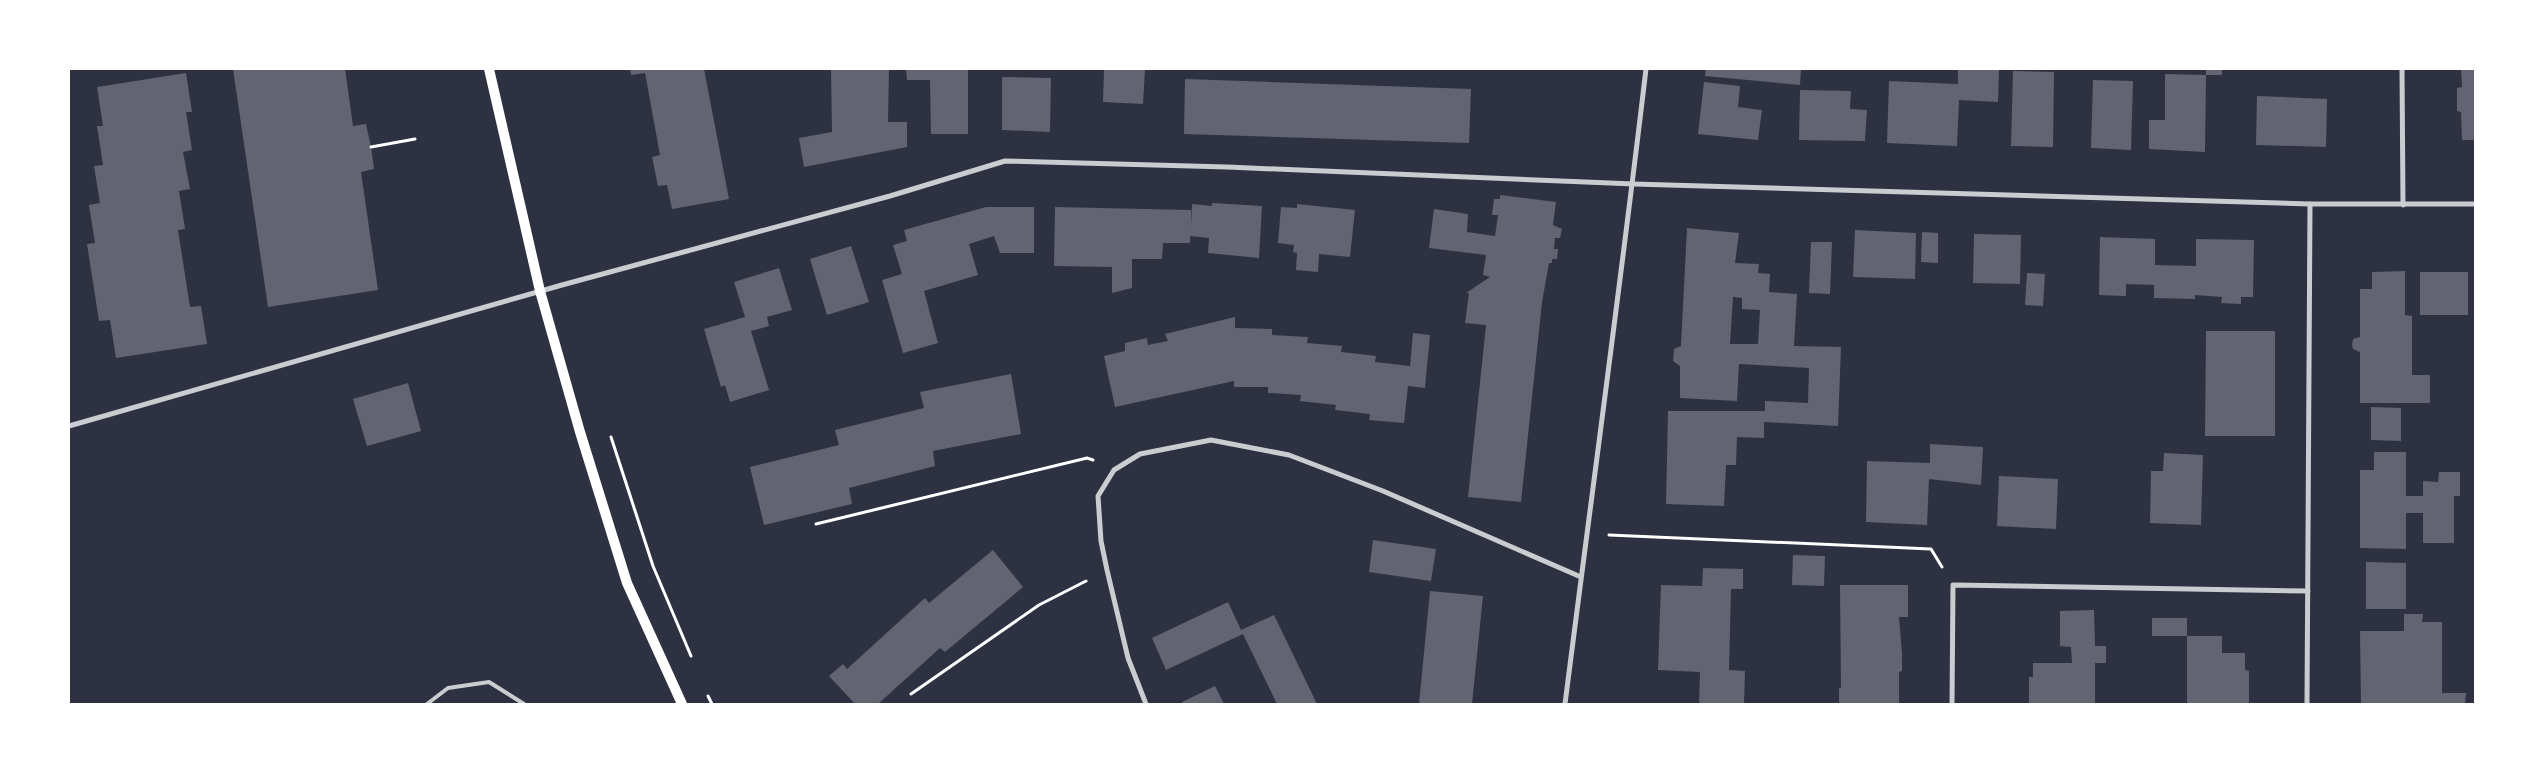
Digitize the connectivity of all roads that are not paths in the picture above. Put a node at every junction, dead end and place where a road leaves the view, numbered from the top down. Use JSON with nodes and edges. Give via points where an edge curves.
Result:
{"nodes":[{"id":1,"x":489,"y":69,"type":"edge"},
{"id":2,"x":1646,"y":69,"type":"edge"},
{"id":3,"x":2402,"y":69,"type":"edge"},
{"id":4,"x":1634,"y":184,"type":"junction"},
{"id":5,"x":2310,"y":204,"type":"junction"},
{"id":6,"x":2475,"y":204,"type":"edge"},
{"id":7,"x":2404,"y":205,"type":"junction"},
{"id":8,"x":540,"y":292,"type":"junction"},
{"id":9,"x":69,"y":426,"type":"edge"},
{"id":10,"x":1581,"y":577,"type":"junction"},
{"id":11,"x":2308,"y":591,"type":"junction"},
{"id":12,"x":427,"y":704,"type":"edge"},
{"id":13,"x":524,"y":704,"type":"edge"},
{"id":14,"x":682,"y":704,"type":"edge"},
{"id":15,"x":1146,"y":704,"type":"edge"},
{"id":16,"x":1565,"y":704,"type":"edge"},
{"id":17,"x":1952,"y":704,"type":"edge"},
{"id":18,"x":2307,"y":704,"type":"edge"}],
"edges":[{"from":1,"to":8,"type":"main road"},
{"from":2,"to":4,"type":"street"},
{"from":3,"to":7,"type":"street"},
{"from":4,"to":5,"type":"street"},
{"from":4,"to":8,"type":"street","via":[[1005,160],[890,196]]},
{"from":4,"to":10,"type":"street"},
{"from":5,"to":7,"type":"street"},
{"from":5,"to":11,"type":"street"},
{"from":6,"to":7,"type":"street"},
{"from":8,"to":9,"type":"street"},
{"from":8,"to":14,"type":"main road","via":[[627,583]]},
{"from":10,"to":15,"type":"street","via":[[1382,491],[1289,455],[1211,440],[1140,454],[1114,470],[1098,496],[1100,541],[1128,658]]},
{"from":10,"to":16,"type":"street"},
{"from":11,"to":17,"type":"street","via":[[1953,585]]},
{"from":11,"to":18,"type":"street"},
{"from":12,"to":13,"type":"lane","via":[[448,688],[489,682]]}]}
